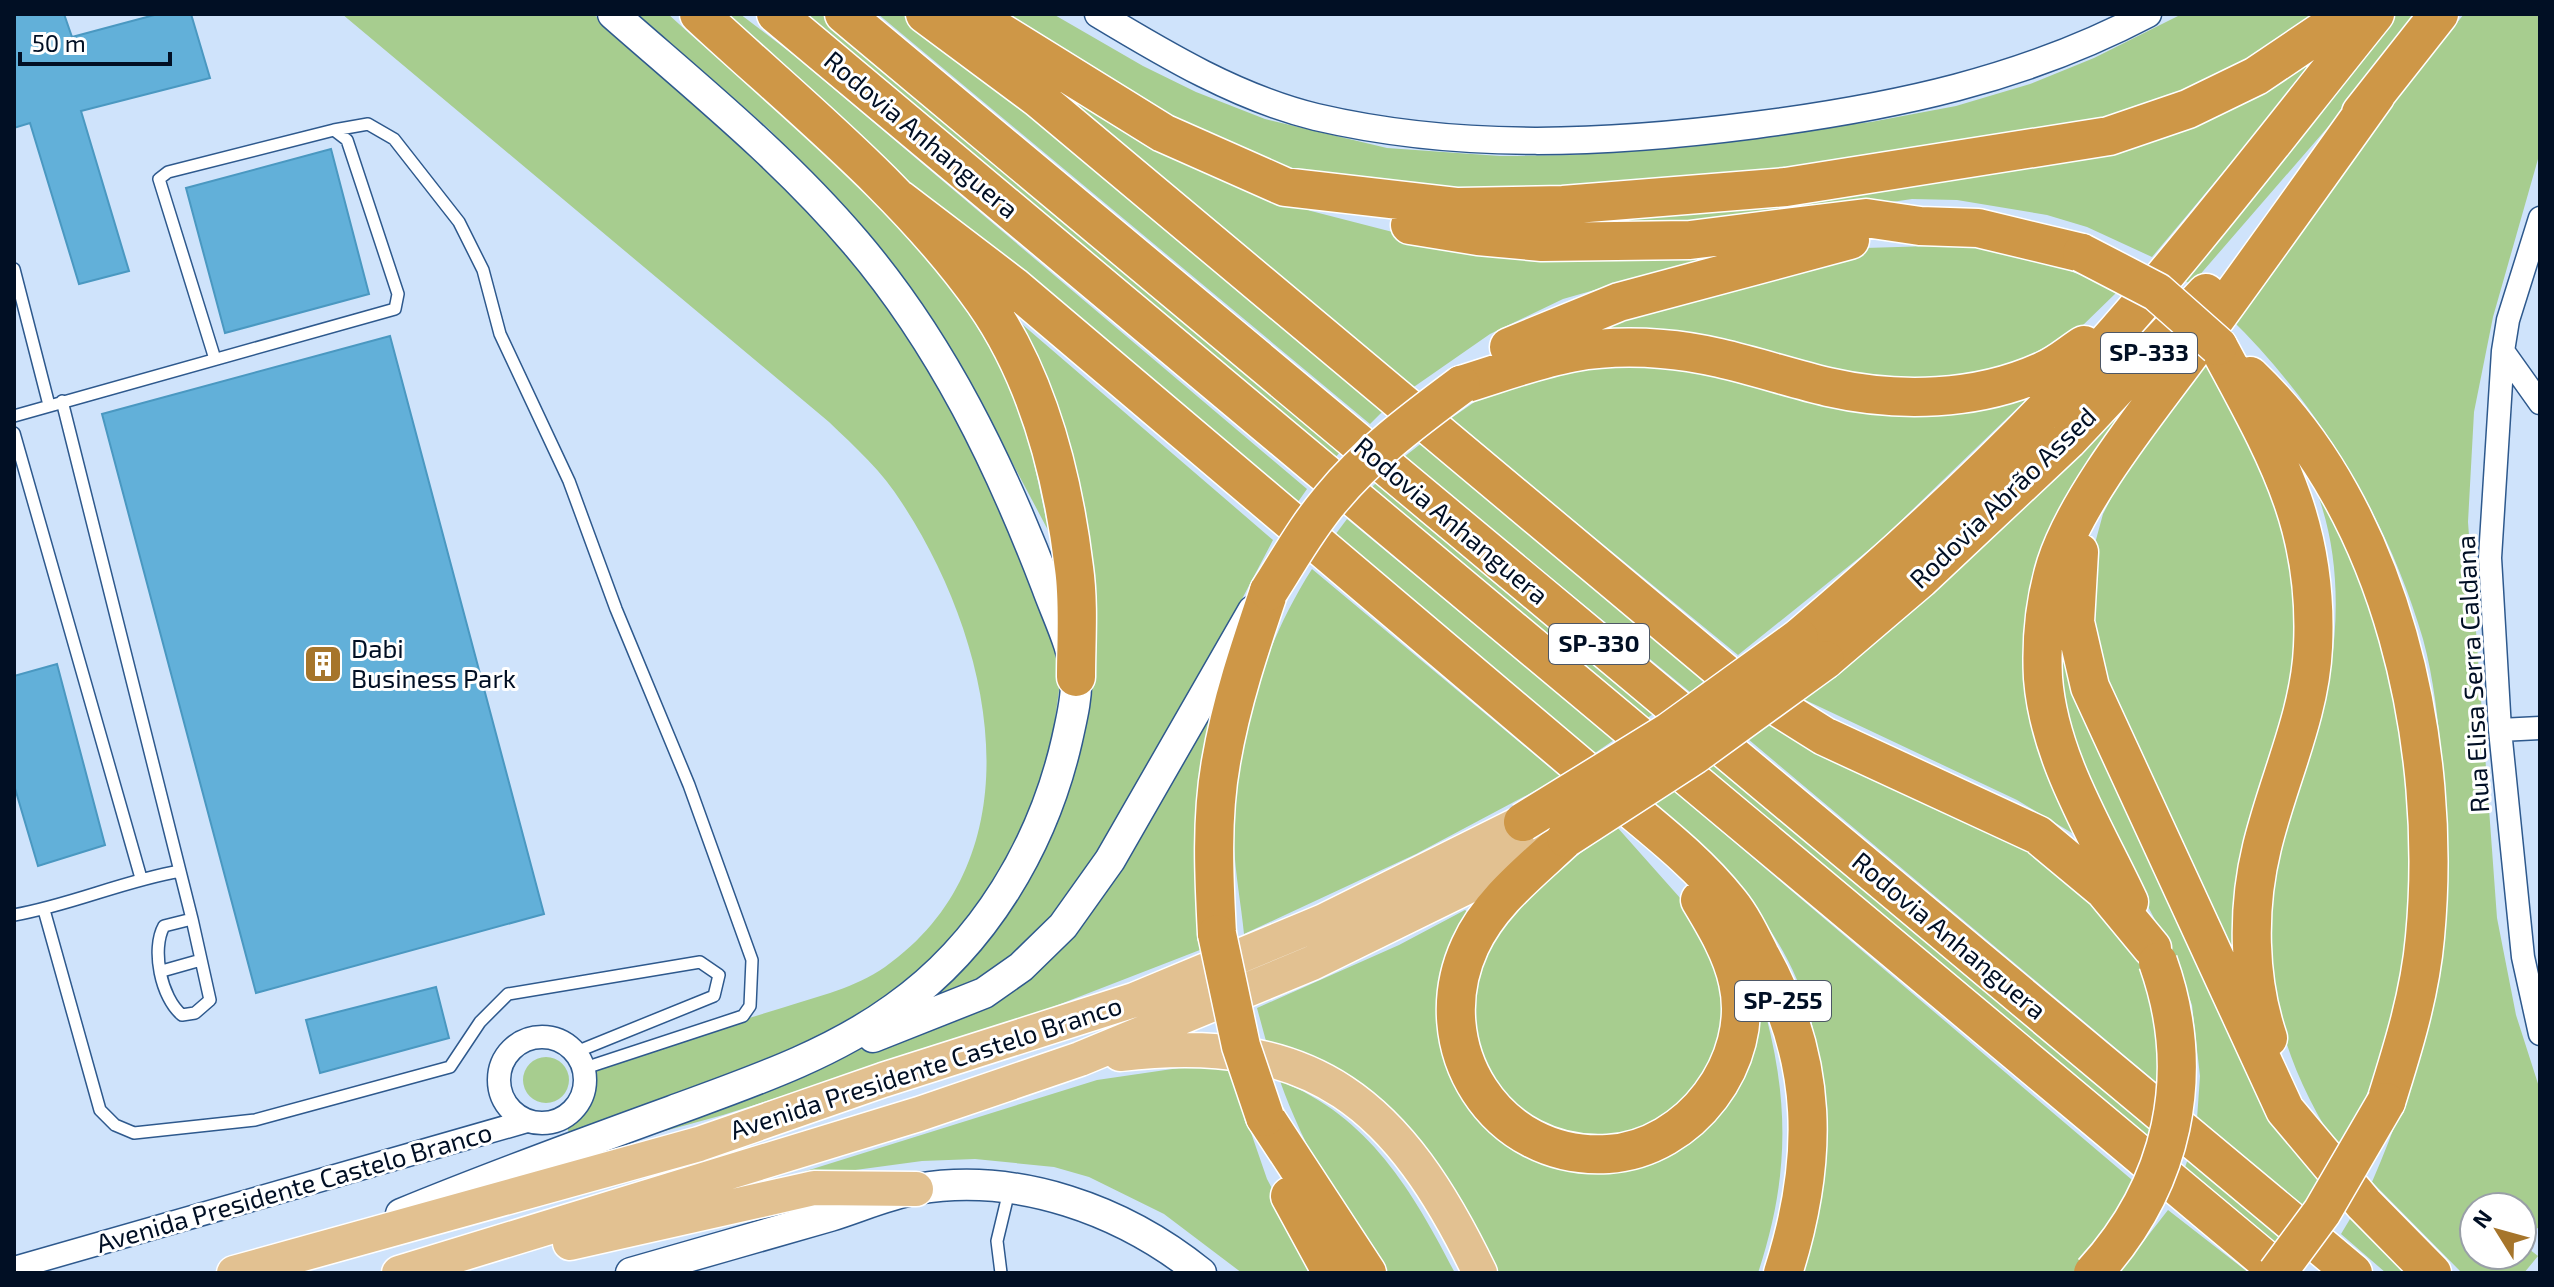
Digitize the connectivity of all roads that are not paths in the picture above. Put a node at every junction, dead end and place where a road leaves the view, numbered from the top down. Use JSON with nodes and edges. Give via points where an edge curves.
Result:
{"nodes":[{"id":1,"x":613,"y":14,"type":"edge"},
{"id":2,"x":699,"y":14,"type":"edge"},
{"id":3,"x":776,"y":14,"type":"edge"},
{"id":4,"x":844,"y":14,"type":"edge"},
{"id":5,"x":925,"y":14,"type":"edge"},
{"id":6,"x":971,"y":14,"type":"edge"},
{"id":7,"x":1098,"y":14,"type":"edge"},
{"id":8,"x":2148,"y":14,"type":"edge"},
{"id":9,"x":2348,"y":14,"type":"edge"},
{"id":10,"x":2375,"y":14,"type":"edge"},
{"id":11,"x":2439,"y":14,"type":"edge"},
{"id":12,"x":2376,"y":95,"type":"junction"},
{"id":13,"x":334,"y":130,"type":"junction"},
{"id":14,"x":1285,"y":187,"type":"junction"},
{"id":15,"x":899,"y":199,"type":"junction"},
{"id":16,"x":2540,"y":218,"type":"edge"},
{"id":17,"x":1920,"y":226,"type":"junction"},
{"id":18,"x":14,"y":269,"type":"edge"},
{"id":19,"x":2136,"y":310,"type":"junction"},
{"id":20,"x":2218,"y":346,"type":"junction"},
{"id":21,"x":2503,"y":351,"type":"junction"},
{"id":22,"x":215,"y":359,"type":"junction"},
{"id":23,"x":1461,"y":385,"type":"junction"},
{"id":24,"x":56,"y":403,"type":"junction"},
{"id":25,"x":2540,"y":403,"type":"edge"},
{"id":26,"x":14,"y":416,"type":"edge"},
{"id":27,"x":14,"y":433,"type":"edge"},
{"id":28,"x":2102,"y":480,"type":"junction"},
{"id":29,"x":1269,"y":591,"type":"junction"},
{"id":30,"x":1812,"y":649,"type":"junction"},
{"id":31,"x":1076,"y":677,"type":"junction"},
{"id":32,"x":2540,"y":728,"type":"edge"},
{"id":33,"x":2500,"y":730,"type":"junction"},
{"id":34,"x":1608,"y":790,"type":"junction"},
{"id":35,"x":1523,"y":822,"type":"joint"},
{"id":36,"x":1566,"y":838,"type":"junction"},
{"id":37,"x":180,"y":871,"type":"junction"},
{"id":38,"x":141,"y":878,"type":"junction"},
{"id":39,"x":44,"y":910,"type":"junction"},
{"id":40,"x":14,"y":915,"type":"edge"},
{"id":41,"x":192,"y":919,"type":"junction"},
{"id":42,"x":2155,"y":955,"type":"junction"},
{"id":43,"x":201,"y":960,"type":"junction"},
{"id":44,"x":162,"y":971,"type":"junction"},
{"id":45,"x":2540,"y":1034,"type":"edge"},
{"id":46,"x":1080,"y":1059,"type":"junction"},
{"id":47,"x":580,"y":1060,"type":"junction"},
{"id":48,"x":779,"y":1071,"type":"junction"},
{"id":49,"x":2386,"y":1102,"type":"junction"},
{"id":50,"x":1265,"y":1117,"type":"junction"},
{"id":51,"x":527,"y":1121,"type":"junction"},
{"id":52,"x":2326,"y":1160,"type":"junction"},
{"id":53,"x":916,"y":1189,"type":"junction"},
{"id":54,"x":1009,"y":1190,"type":"junction"},
{"id":55,"x":307,"y":1253,"type":"junction"},
{"id":56,"x":443,"y":1261,"type":"junction"},
{"id":57,"x":14,"y":1268,"type":"edge"},
{"id":58,"x":234,"y":1273,"type":"edge"},
{"id":59,"x":399,"y":1273,"type":"edge"},
{"id":60,"x":631,"y":1273,"type":"edge"},
{"id":61,"x":1001,"y":1273,"type":"edge"},
{"id":62,"x":1201,"y":1273,"type":"edge"},
{"id":63,"x":1332,"y":1273,"type":"edge"},
{"id":64,"x":1367,"y":1273,"type":"edge"},
{"id":65,"x":1480,"y":1273,"type":"edge"},
{"id":66,"x":1783,"y":1273,"type":"edge"},
{"id":67,"x":2093,"y":1273,"type":"edge"},
{"id":68,"x":2279,"y":1273,"type":"edge"},
{"id":69,"x":2296,"y":1273,"type":"edge"},
{"id":70,"x":2353,"y":1273,"type":"edge"},
{"id":71,"x":2432,"y":1273,"type":"edge"}],
"edges":[{"from":1,"to":31,"type":"main road","via":[[809,192],[891,287],[966,404],[1001,476],[1059,618]]},
{"from":2,"to":15,"type":"highway"},
{"from":3,"to":68,"type":"highway","name":"Rodovia Anhanguera","number":"SP-330"},
{"from":4,"to":70,"type":"highway","name":"Rodovia Anhanguera","number":"SP-330"},
{"from":5,"to":42,"type":"highway","via":[[1038,98],[1727,675],[1824,736],[2038,835],[2104,890]]},
{"from":6,"to":14,"type":"highway","via":[[1163,133]]},
{"from":7,"to":8,"type":"street","via":[[1173,59],[1315,116],[1465,141],[1576,143],[1843,113],[1984,83],[2103,38]]},
{"from":9,"to":14,"type":"highway","via":[[2256,76],[2198,104],[2109,136],[2025,151],[1786,187],[1563,205],[1458,207]]},
{"from":10,"to":19,"type":"highway","name":"Rodovia Abrão Assed","number":"SP-333"},
{"from":11,"to":12,"type":"highway","name":"Rodovia Abrão Assed","number":"SP-333"},
{"from":12,"to":28,"type":"highway"},
{"from":12,"to":30,"type":"highway","name":"Rodovia Abrão Assed","number":"SP-333","via":[[2227,271],[2068,440],[1941,561]]},
{"from":13,"to":22,"type":"lane","via":[[168,172],[159,179]]},
{"from":13,"to":22,"type":"lane","via":[[347,140],[398,294],[395,309]]},
{"from":13,"to":47,"type":"lane","via":[[368,124],[394,139],[459,222],[483,270],[500,334],[569,481],[752,960],[750,1006],[743,1016]]},
{"from":14,"to":17,"type":"highway","via":[[1354,212],[1416,226],[1542,242],[1690,240],[1866,218]]},
{"from":15,"to":31,"type":"highway","via":[[984,302],[1015,355],[1040,416],[1059,481],[1075,572]]},
{"from":15,"to":34,"type":"highway","via":[[1013,286]]},
{"from":16,"to":21,"type":"street","name":"Rua Elisa Serra Caldana"},
{"from":17,"to":20,"type":"highway","bridge":true,"via":[[1978,228],[2082,253],[2157,292]]},
{"from":17,"to":23,"type":"highway","via":[[1827,245],[1619,302],[1514,344]]},
{"from":18,"to":24,"type":"lane"},
{"from":19,"to":23,"type":"highway","via":[[2045,371],[1980,391],[1941,396],[1865,394],[1700,354],[1633,347],[1560,352]]},
{"from":19,"to":30,"type":"highway","name":"Rodovia Abrão Assed","number":"SP-333","via":[[1978,478],[1890,560]]},
{"from":20,"to":49,"type":"highway","via":[[2276,400],[2346,505],[2376,568],[2419,730],[2428,829],[2425,940],[2407,1034]]},
{"from":20,"to":52,"type":"highway","via":[[2284,470],[2309,560],[2314,604],[2308,683],[2262,847],[2253,932],[2262,1020],[2285,1083]]},
{"from":21,"to":25,"type":"street"},
{"from":21,"to":33,"type":"street","name":"Rua Elisa Serra Caldana","via":[[2490,558]]},
{"from":22,"to":24,"type":"lane"},
{"from":23,"to":29,"type":"highway","bridge":true,"via":[[1350,477]]},
{"from":24,"to":26,"type":"lane"},
{"from":24,"to":37,"type":"lane"},
{"from":27,"to":38,"type":"lane"},
{"from":28,"to":42,"type":"highway","via":[[2057,563],[2045,620],[2043,679],[2061,757]]},
{"from":28,"to":52,"type":"highway","via":[[2074,583],[2075,622],[2090,687],[2285,1110]]},
{"from":29,"to":48,"type":"main road","via":[[1244,621],[1110,860],[1040,949],[1003,981],[966,1002]]},
{"from":29,"to":50,"type":"highway","bridge":true,"via":[[1220,765],[1215,890],[1226,985]]},
{"from":30,"to":35,"type":"highway","name":"Rodovia Abrão Assed","number":"SP-333","bridge":true},
{"from":30,"to":36,"type":"highway","name":"Rodovia Abrão Assed","number":"SP-333","bridge":true,"via":[[1694,755]]},
{"from":31,"to":48,"type":"main road","name":"Avenida Presidente Castelo Branco","via":[[1067,739],[1046,811],[1014,878],[981,924],[946,965],[894,1009]]},
{"from":32,"to":33,"type":"street"},
{"from":33,"to":45,"type":"street","name":"Rua Elisa Serra Caldana","via":[[2523,957]]},
{"from":34,"to":36,"type":"highway","name":"Rodovia Abrão Assed","via":[[1698,897],[1724,945],[1740,1001],[1731,1062],[1710,1097],[1673,1132],[1609,1154],[1557,1147],[1508,1122],[1473,1081],[1455,1029],[1459,977],[1478,929],[1504,896]]},
{"from":34,"to":66,"type":"highway","number":"SP-255","via":[[1698,867],[1731,905],[1766,964],[1792,1024],[1806,1089],[1809,1149],[1803,1202]]},
{"from":35,"to":55,"type":"main road","name":"Avenida Presidente Castelo Branco","via":[[1351,908],[1134,1000],[699,1144]]},
{"from":36,"to":46,"type":"main road","name":"Avenida Presidente Castelo Branco","via":[[1337,952]]},
{"from":37,"to":38,"type":"lane"},
{"from":37,"to":41,"type":"lane"},
{"from":38,"to":39,"type":"lane"},
{"from":39,"to":40,"type":"lane"},
{"from":39,"to":47,"type":"lane","via":[[100,1110],[115,1125],[134,1133],[255,1120],[450,1067],[480,1022],[508,994],[700,962],[719,975],[714,996]]},
{"from":41,"to":43,"type":"lane"},
{"from":41,"to":44,"type":"lane","via":[[164,926],[158,937]]},
{"from":42,"to":67,"type":"highway","bridge":true,"via":[[2177,1033],[2175,1117],[2156,1179],[2137,1217]]},
{"from":43,"to":44,"type":"lane"},
{"from":43,"to":44,"type":"lane","via":[[210,1000],[195,1013],[182,1015],[173,1008]]},
{"from":46,"to":56,"type":"main road","name":"Avenida Presidente Castelo Branco"},
{"from":46,"to":65,"type":"main road","via":[[1213,1049],[1270,1058],[1316,1074],[1365,1107],[1413,1156],[1453,1217]]},
{"from":47,"to":51,"type":"street","via":[[584,1092],[568,1115],[555,1122]]},
{"from":47,"to":51,"type":"street","via":[[565,1043],[537,1037],[523,1041],[503,1061],[500,1090],[505,1103]]},
{"from":48,"to":55,"type":"main road","name":"Avenida Presidente Castelo Branco"},
{"from":49,"to":68,"type":"highway","bridge":true,"via":[[2322,1212]]},
{"from":49,"to":69,"type":"highway","bridge":true,"via":[[2348,1193]]},
{"from":50,"to":63,"type":"highway","via":[[1283,1179]]},
{"from":50,"to":64,"type":"highway"},
{"from":51,"to":57,"type":"street","name":"Avenida Presidente Castelo Branco"},
{"from":52,"to":71,"type":"highway"},
{"from":53,"to":54,"type":"main road","via":[[966,1185]]},
{"from":53,"to":56,"type":"main road","via":[[814,1188],[555,1246]]},
{"from":53,"to":60,"type":"main road"},
{"from":54,"to":61,"type":"lane","via":[[997,1241]]},
{"from":54,"to":62,"type":"main road","via":[[1092,1207],[1151,1236]]},
{"from":55,"to":58,"type":"main road","name":"Avenida Presidente Castelo Branco"},
{"from":56,"to":59,"type":"main road","name":"Avenida Presidente Castelo Branco"}]}
